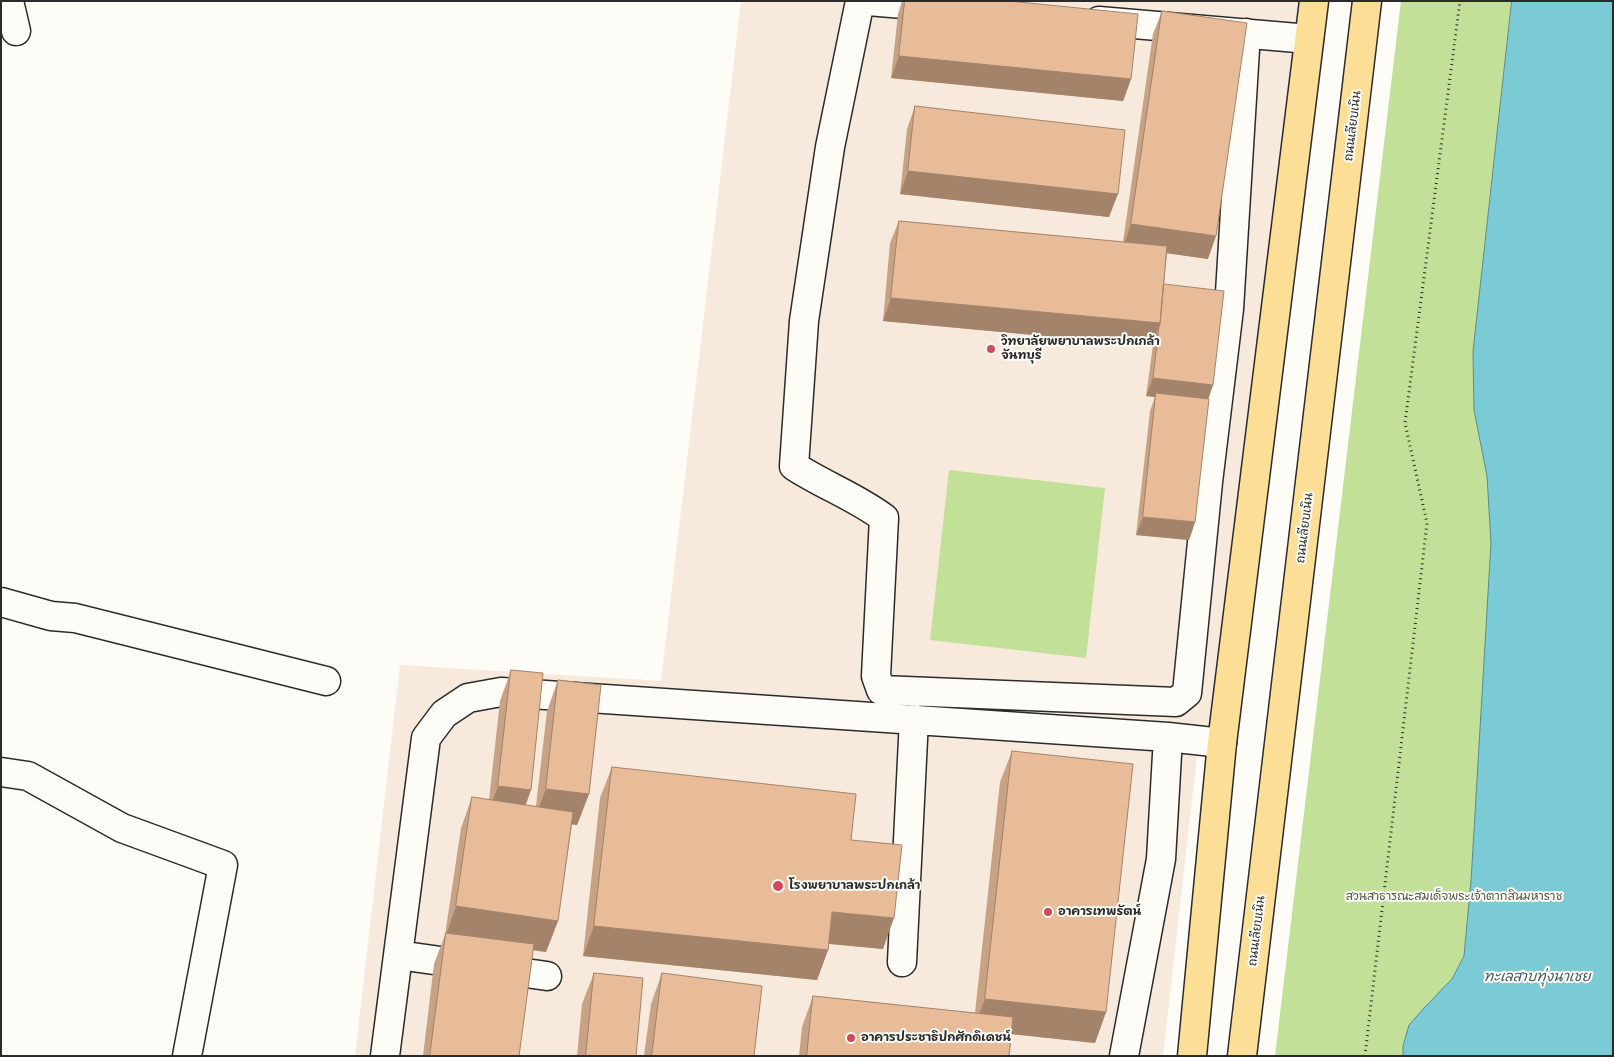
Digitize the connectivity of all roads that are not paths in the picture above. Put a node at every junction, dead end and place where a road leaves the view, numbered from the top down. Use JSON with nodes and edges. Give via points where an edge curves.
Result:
{"nodes":[{"id":1,"x":9,"y":1,"type":"edge"},
{"id":2,"x":860,"y":1,"type":"edge"},
{"id":3,"x":868,"y":1,"type":"edge"},
{"id":4,"x":1314,"y":1,"type":"edge"},
{"id":5,"x":1368,"y":1,"type":"edge"},
{"id":6,"x":968,"y":10,"type":"edge"},
{"id":7,"x":1077,"y":19,"type":"edge"},
{"id":8,"x":16,"y":31,"type":"dead end"},
{"id":9,"x":1246,"y":33,"type":"junction"},
{"id":10,"x":1309,"y":39,"type":"junction"},
{"id":11,"x":1,"y":602,"type":"edge"},
{"id":12,"x":326,"y":681,"type":"dead end"},
{"id":13,"x":914,"y":720,"type":"junction"},
{"id":14,"x":1168,"y":737,"type":"junction"},
{"id":15,"x":1222,"y":743,"type":"junction"},
{"id":16,"x":1,"y":772,"type":"edge"},
{"id":17,"x":398,"y":956,"type":"junction"},
{"id":18,"x":902,"y":962,"type":"dead end"},
{"id":19,"x":547,"y":976,"type":"dead end"},
{"id":20,"x":187,"y":1056,"type":"edge"},
{"id":21,"x":385,"y":1056,"type":"edge"},
{"id":22,"x":1124,"y":1056,"type":"edge"},
{"id":23,"x":1192,"y":1056,"type":"edge"},
{"id":24,"x":1242,"y":1056,"type":"edge"}],
"edges":[{"from":1,"to":8,"type":"street"},
{"from":2,"to":9,"type":"street","via":[[830,147],[804,321],[794,466],[884,518],[876,676],[881,690],[1176,702],[1186,693],[1229,309]]},
{"from":3,"to":6,"type":"street"},
{"from":4,"to":10,"type":"main road"},
{"from":5,"to":24,"type":"main road","name":"ถนนเลียบเนิน"},
{"from":7,"to":9,"type":"street"},
{"from":9,"to":10,"type":"street"},
{"from":10,"to":15,"type":"main road"},
{"from":11,"to":12,"type":"street"},
{"from":13,"to":14,"type":"street"},
{"from":13,"to":17,"type":"street","via":[[501,692],[468,698],[444,714],[426,738]]},
{"from":13,"to":18,"type":"street"},
{"from":14,"to":15,"type":"street"},
{"from":14,"to":22,"type":"street","via":[[1161,859]]},
{"from":15,"to":23,"type":"main road"},
{"from":16,"to":20,"type":"street","via":[[28,776],[122,828],[223,865]]},
{"from":17,"to":19,"type":"street"},
{"from":17,"to":21,"type":"street"}]}
